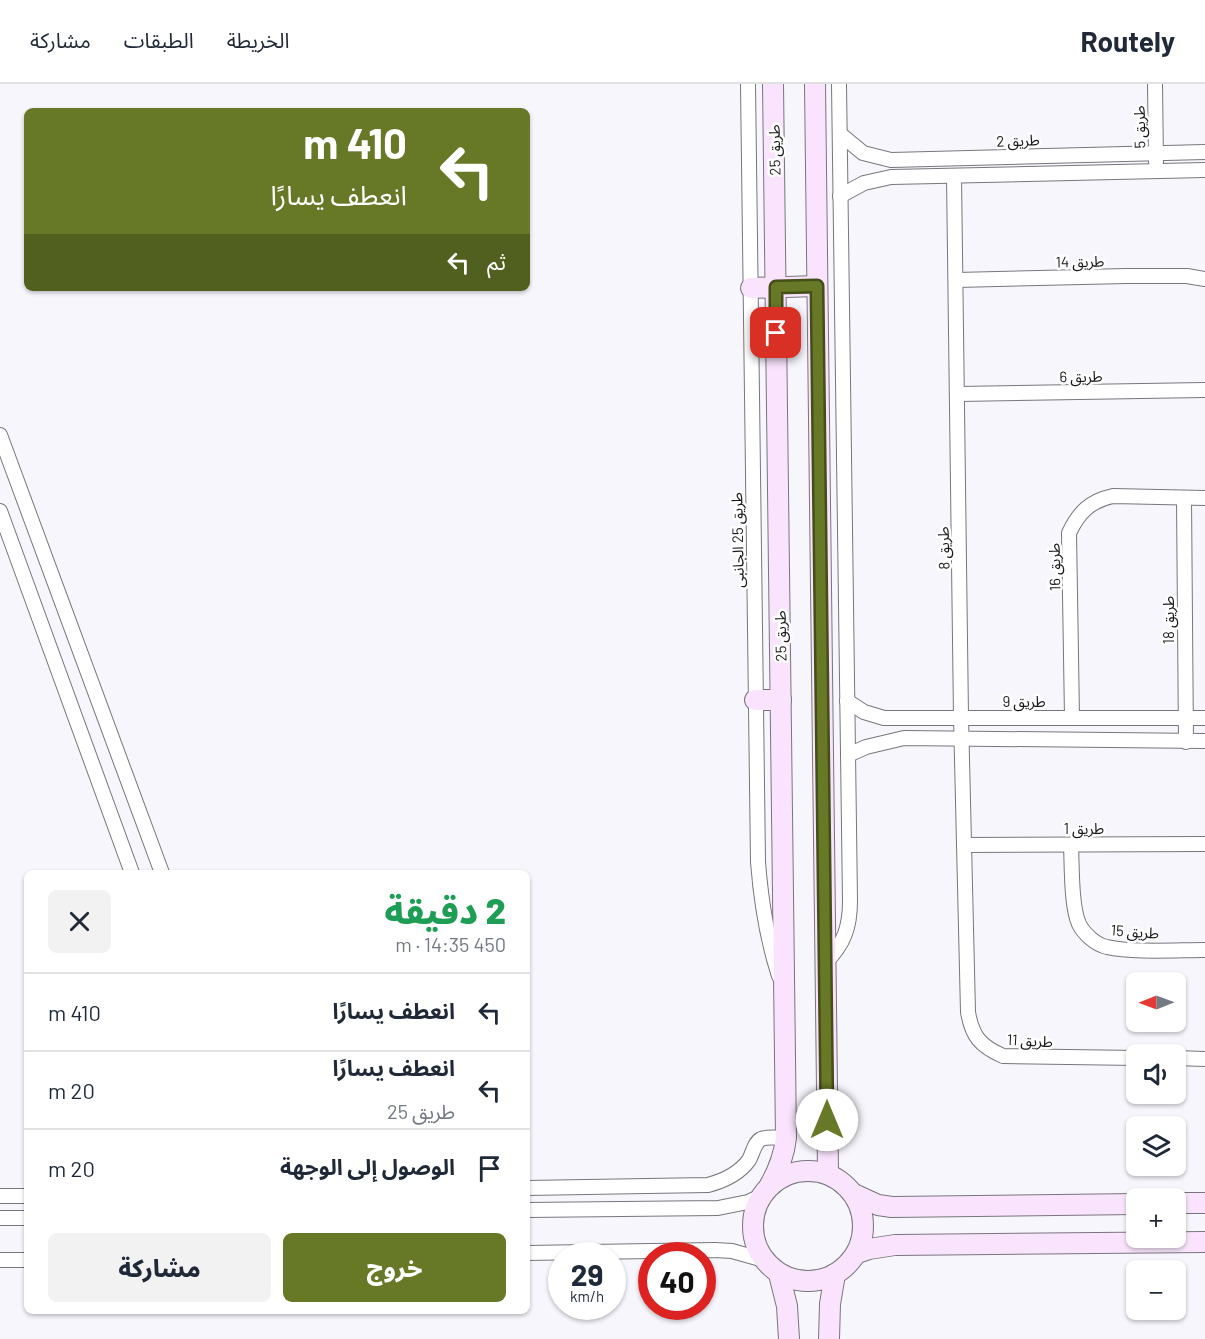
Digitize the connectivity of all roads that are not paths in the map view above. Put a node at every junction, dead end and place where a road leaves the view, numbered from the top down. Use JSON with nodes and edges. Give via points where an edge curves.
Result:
{"nodes":[{"id":1,"x":748,"y":84,"type":"edge"},
{"id":2,"x":773,"y":84,"type":"edge"},
{"id":3,"x":815,"y":84,"type":"edge"},
{"id":4,"x":839,"y":84,"type":"edge"},
{"id":5,"x":1155,"y":84,"type":"edge"},
{"id":6,"x":840,"y":134,"type":"junction"},
{"id":7,"x":1205,"y":152,"type":"edge"},
{"id":8,"x":1156,"y":153,"type":"junction"},
{"id":9,"x":1156,"y":170,"type":"junction"},
{"id":10,"x":1205,"y":170,"type":"edge"},
{"id":11,"x":954,"y":176,"type":"junction"},
{"id":12,"x":840,"y":196,"type":"junction"},
{"id":13,"x":1205,"y":279,"type":"edge"},
{"id":14,"x":956,"y":280,"type":"junction"},
{"id":15,"x":817,"y":286,"type":"junction"},
{"id":16,"x":776,"y":287,"type":"junction"},
{"id":17,"x":751,"y":288,"type":"junction"},
{"id":18,"x":1205,"y":390,"type":"edge"},
{"id":19,"x":958,"y":394,"type":"junction"},
{"id":20,"x":0,"y":435,"type":"edge"},
{"id":21,"x":1184,"y":498,"type":"junction"},
{"id":22,"x":1205,"y":498,"type":"edge"},
{"id":23,"x":0,"y":511,"type":"edge"},
{"id":24,"x":755,"y":700,"type":"junction"},
{"id":25,"x":781,"y":700,"type":"junction"},
{"id":26,"x":847,"y":701,"type":"junction"},
{"id":27,"x":961,"y":717,"type":"junction"},
{"id":28,"x":1072,"y":717,"type":"junction"},
{"id":29,"x":1186,"y":718,"type":"junction"},
{"id":30,"x":1205,"y":718,"type":"edge"},
{"id":31,"x":961,"y":738,"type":"junction"},
{"id":32,"x":1205,"y":741,"type":"edge"},
{"id":33,"x":1186,"y":742,"type":"junction"},
{"id":34,"x":848,"y":755,"type":"junction"},
{"id":35,"x":1205,"y":844,"type":"edge"},
{"id":36,"x":964,"y":845,"type":"junction"},
{"id":37,"x":1071,"y":845,"type":"junction"},
{"id":38,"x":131,"y":870,"type":"edge"},
{"id":39,"x":161,"y":870,"type":"edge"},
{"id":40,"x":965,"y":919,"type":"joint"},
{"id":41,"x":1205,"y":950,"type":"edge"},
{"id":42,"x":826,"y":962,"type":"junction"},
{"id":43,"x":784,"y":992,"type":"junction"},
{"id":44,"x":1126,"y":1058,"type":"edge"},
{"id":45,"x":1186,"y":1058,"type":"edge"},
{"id":46,"x":1205,"y":1059,"type":"edge"},
{"id":47,"x":786,"y":1138,"type":"junction"},
{"id":48,"x":828,"y":1173,"type":"junction"},
{"id":49,"x":530,"y":1188,"type":"edge"},
{"id":50,"x":766,"y":1190,"type":"junction"},
{"id":51,"x":854,"y":1194,"type":"junction"},
{"id":52,"x":0,"y":1196,"type":"edge"},
{"id":53,"x":24,"y":1196,"type":"edge"},
{"id":54,"x":1186,"y":1203,"type":"edge"},
{"id":55,"x":1205,"y":1203,"type":"edge"},
{"id":56,"x":1126,"y":1204,"type":"edge"},
{"id":57,"x":530,"y":1210,"type":"edge"},
{"id":58,"x":0,"y":1218,"type":"edge"},
{"id":59,"x":24,"y":1218,"type":"edge"},
{"id":60,"x":1205,"y":1242,"type":"edge"},
{"id":61,"x":530,"y":1252,"type":"edge"},
{"id":62,"x":857,"y":1253,"type":"junction"},
{"id":63,"x":0,"y":1260,"type":"edge"},
{"id":64,"x":24,"y":1260,"type":"edge"},
{"id":65,"x":764,"y":1260,"type":"junction"},
{"id":66,"x":779,"y":1274,"type":"junction"},
{"id":67,"x":836,"y":1274,"type":"junction"},
{"id":68,"x":789,"y":1339,"type":"edge"},
{"id":69,"x":829,"y":1339,"type":"edge"}],
"edges":[{"from":1,"to":17,"type":"street","name":"طريق 25 الجانبى"},
{"from":2,"to":16,"type":"street","name":"طريق 25"},
{"from":3,"to":15,"type":"street"},
{"from":4,"to":6,"type":"street"},
{"from":5,"to":8,"type":"street","name":"طريق 5"},
{"from":6,"to":8,"type":"street","name":"طريق 2","via":[[863,153],[891,160]]},
{"from":6,"to":12,"type":"street"},
{"from":7,"to":8,"type":"street","name":"طريق 2"},
{"from":8,"to":9,"type":"street","name":"طريق 5"},
{"from":9,"to":10,"type":"street"},
{"from":9,"to":11,"type":"street"},
{"from":11,"to":12,"type":"street","via":[[878,178]]},
{"from":11,"to":14,"type":"street","name":"طريق 8"},
{"from":12,"to":26,"type":"street"},
{"from":13,"to":14,"type":"street","name":"طريق 14","via":[[1139,276]]},
{"from":14,"to":19,"type":"street","name":"طريق 8"},
{"from":15,"to":16,"type":"street"},
{"from":15,"to":42,"type":"street"},
{"from":16,"to":17,"type":"street"},
{"from":16,"to":25,"type":"street","name":"طريق 25"},
{"from":17,"to":24,"type":"street","name":"طريق 25 الجانبى"},
{"from":18,"to":19,"type":"street","name":"طريق 6"},
{"from":19,"to":27,"type":"street","name":"طريق 8"},
{"from":20,"to":39,"type":"street"},
{"from":21,"to":22,"type":"street","name":"طريق 16"},
{"from":21,"to":28,"type":"street","name":"طريق 16","via":[[1113,496],[1099,499],[1076,518],[1069,533]]},
{"from":21,"to":29,"type":"street","name":"طريق 18"},
{"from":23,"to":38,"type":"street"},
{"from":24,"to":25,"type":"street"},
{"from":24,"to":43,"type":"street","name":"طريق 25 الجانبى","via":[[761,895]]},
{"from":25,"to":43,"type":"street","name":"طريق 25"},
{"from":26,"to":27,"type":"street","name":"طريق 9","via":[[884,718]]},
{"from":26,"to":34,"type":"street"},
{"from":27,"to":28,"type":"street","name":"طريق 9"},
{"from":27,"to":31,"type":"street","name":"طريق 8"},
{"from":28,"to":29,"type":"street","name":"طريق 9"},
{"from":29,"to":30,"type":"street","name":"طريق 9"},
{"from":29,"to":33,"type":"street","name":"طريق 18"},
{"from":31,"to":33,"type":"street"},
{"from":31,"to":34,"type":"street","via":[[903,738]]},
{"from":31,"to":36,"type":"street","name":"طريق 8"},
{"from":32,"to":33,"type":"street"},
{"from":34,"to":42,"type":"street","via":[[850,920],[838,950]]},
{"from":35,"to":37,"type":"street","name":"طريق 1"},
{"from":36,"to":37,"type":"street","name":"طريق 1"},
{"from":36,"to":40,"type":"street","name":"طريق 8"},
{"from":37,"to":41,"type":"street","name":"طريق 15","via":[[1075,907],[1079,924],[1090,938],[1105,947],[1124,949]]},
{"from":40,"to":44,"type":"street","name":"طريق 11","via":[[968,1012],[977,1040],[989,1050],[1018,1058]]},
{"from":42,"to":48,"type":"street"},
{"from":43,"to":47,"type":"street","name":"طريق 25"},
{"from":45,"to":46,"type":"street"},
{"from":47,"to":49,"type":"street","via":[[758,1141],[737,1172],[708,1185]]},
{"from":47,"to":50,"type":"street","name":"طريق 25","via":[[779,1170]]},
{"from":48,"to":50,"type":"street","via":[[807,1170],[787,1174]]},
{"from":48,"to":51,"type":"street"},
{"from":50,"to":57,"type":"street","via":[[748,1202],[718,1208]]},
{"from":50,"to":65,"type":"street","via":[[754,1211],[752,1228]]},
{"from":51,"to":56,"type":"street","via":[[892,1207]]},
{"from":51,"to":62,"type":"street","via":[[863,1223]]},
{"from":52,"to":53,"type":"street"},
{"from":54,"to":55,"type":"street"},
{"from":58,"to":59,"type":"street"},
{"from":60,"to":62,"type":"street","via":[[895,1245]]},
{"from":61,"to":65,"type":"street","via":[[715,1250]]},
{"from":62,"to":67,"type":"street"},
{"from":63,"to":64,"type":"street"},
{"from":65,"to":66,"type":"street"},
{"from":66,"to":67,"type":"street","via":[[798,1281],[817,1281]]},
{"from":66,"to":68,"type":"street","via":[[787,1306]]},
{"from":67,"to":69,"type":"street"}]}
